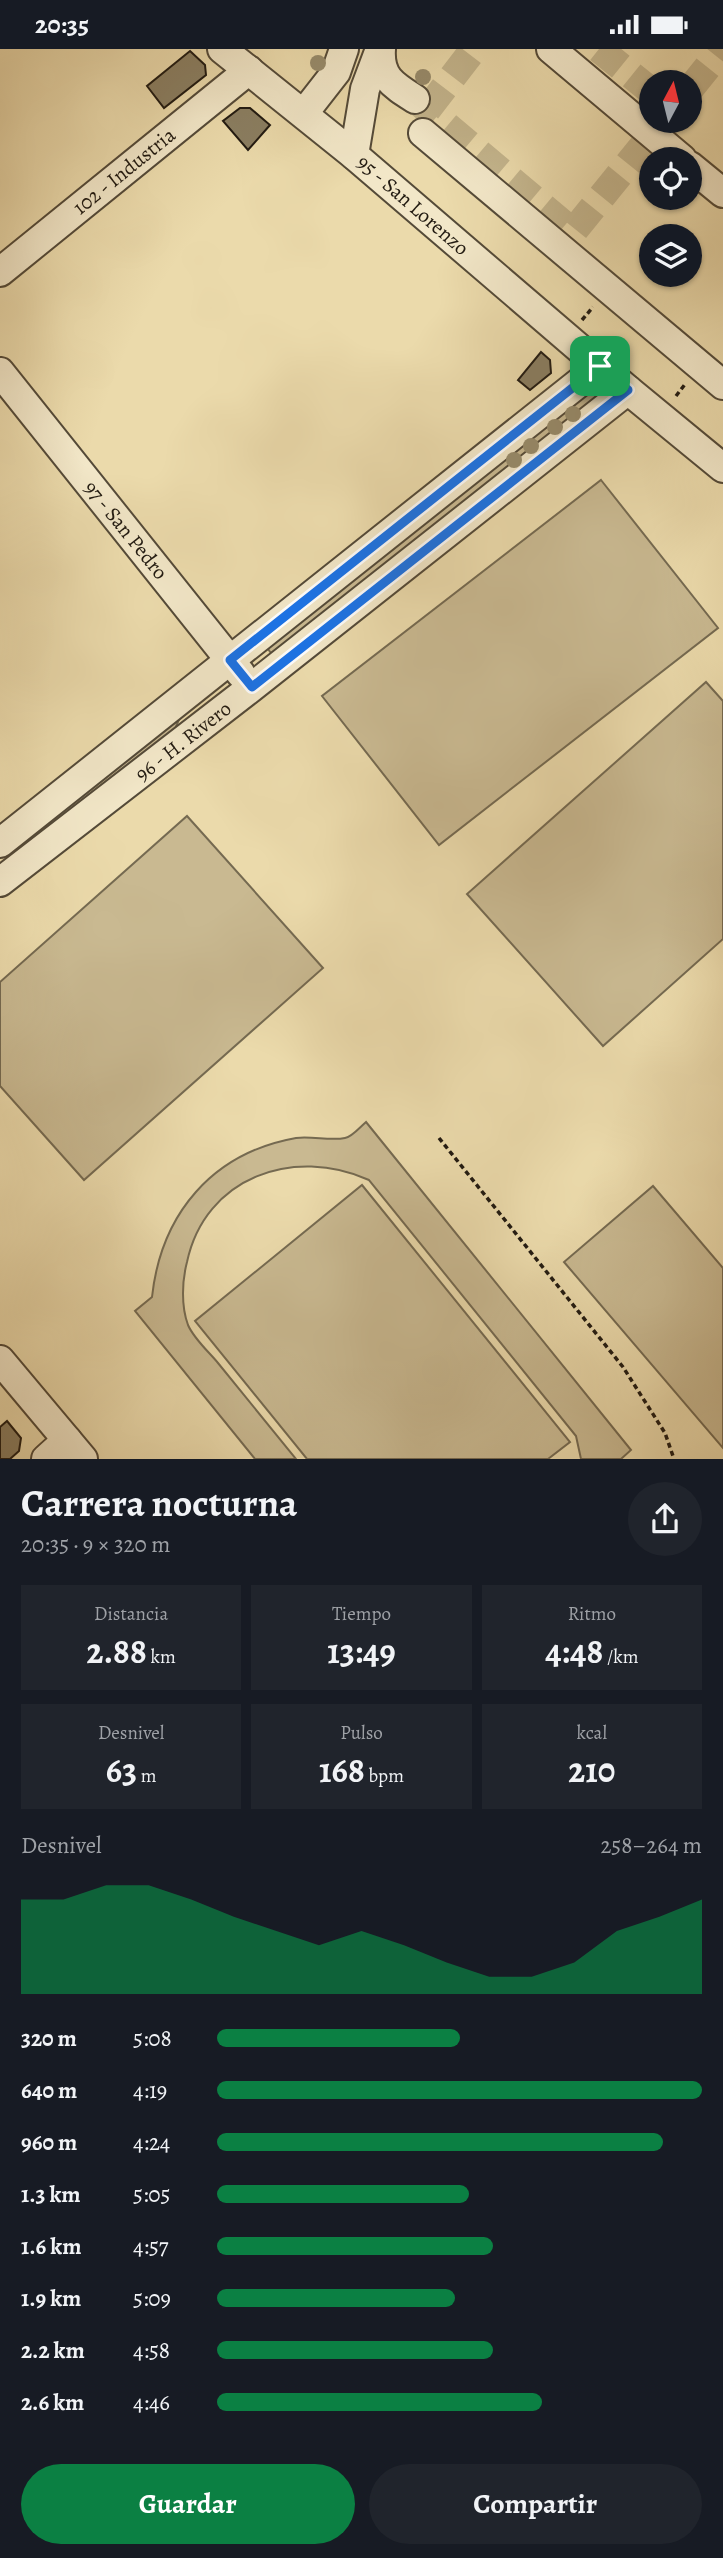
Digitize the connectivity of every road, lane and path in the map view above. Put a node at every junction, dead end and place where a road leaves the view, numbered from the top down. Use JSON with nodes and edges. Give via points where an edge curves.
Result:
{"nodes":[{"id":1,"x":222,"y":49,"type":"edge"},
{"id":2,"x":344,"y":49,"type":"edge"},
{"id":3,"x":368,"y":49,"type":"edge"},
{"id":4,"x":380,"y":49,"type":"edge"},
{"id":5,"x":551,"y":49,"type":"edge"},
{"id":6,"x":248,"y":70,"type":"junction"},
{"id":7,"x":365,"y":89,"type":"junction"},
{"id":8,"x":415,"y":99,"type":"tunnel mouth"},
{"id":9,"x":304,"y":113,"type":"junction"},
{"id":10,"x":423,"y":133,"type":"tunnel mouth"},
{"id":11,"x":668,"y":147,"type":"edge"},
{"id":12,"x":354,"y":155,"type":"junction"},
{"id":13,"x":702,"y":176,"type":"edge"},
{"id":14,"x":723,"y":193,"type":"edge"},
{"id":15,"x":0,"y":272,"type":"edge"},
{"id":16,"x":609,"y":289,"type":"junction"},
{"id":17,"x":568,"y":338,"type":"junction"},
{"id":18,"x":600,"y":366,"type":"junction"},
{"id":19,"x":0,"y":372,"type":"edge"},
{"id":20,"x":723,"y":384,"type":"edge"},
{"id":21,"x":628,"y":390,"type":"junction"},
{"id":22,"x":723,"y":468,"type":"edge"},
{"id":23,"x":230,"y":660,"type":"junction"},
{"id":24,"x":252,"y":687,"type":"junction"},
{"id":25,"x":0,"y":843,"type":"edge"},
{"id":26,"x":4,"y":872,"type":"edge"},
{"id":27,"x":439,"y":1138,"type":"dead end"},
{"id":28,"x":0,"y":1360,"type":"edge"},
{"id":29,"x":75,"y":1450,"type":"edge"},
{"id":30,"x":46,"y":1459,"type":"edge"},
{"id":31,"x":674,"y":1459,"type":"edge"}],
"edges":[{"from":1,"to":6,"type":"street","name":"95 - San Lorenzo"},
{"from":2,"to":9,"type":"street","via":[[336,72]]},
{"from":3,"to":7,"type":"street"},
{"from":4,"to":7,"type":"street"},
{"from":4,"to":8,"type":"street","via":[[384,74]]},
{"from":5,"to":11,"type":"street"},
{"from":6,"to":9,"type":"street","name":"95 - San Lorenzo"},
{"from":6,"to":15,"type":"street","name":"102 - Industria"},
{"from":7,"to":12,"type":"street"},
{"from":9,"to":12,"type":"street","name":"95 - San Lorenzo"},
{"from":10,"to":16,"type":"street"},
{"from":12,"to":17,"type":"street","name":"95 - San Lorenzo"},
{"from":13,"to":14,"type":"street"},
{"from":16,"to":17,"type":"path"},
{"from":16,"to":20,"type":"street"},
{"from":17,"to":18,"type":"street","name":"95 - San Lorenzo"},
{"from":18,"to":21,"type":"street","name":"95 - San Lorenzo"},
{"from":18,"to":23,"type":"street","name":"96 - H. Rivero"},
{"from":19,"to":23,"type":"street","name":"97 - San Pedro"},
{"from":21,"to":22,"type":"street","name":"95 - San Lorenzo"},
{"from":21,"to":24,"type":"street","name":"96 - H. Rivero"},
{"from":23,"to":24,"type":"street","name":"97 - San Pedro"},
{"from":23,"to":25,"type":"street","name":"96 - H. Rivero"},
{"from":24,"to":26,"type":"street","name":"96 - H. Rivero"},
{"from":27,"to":31,"type":"path","via":[[623,1367],[665,1433]]},
{"from":28,"to":29,"type":"street"},
{"from":29,"to":30,"type":"street"}]}
